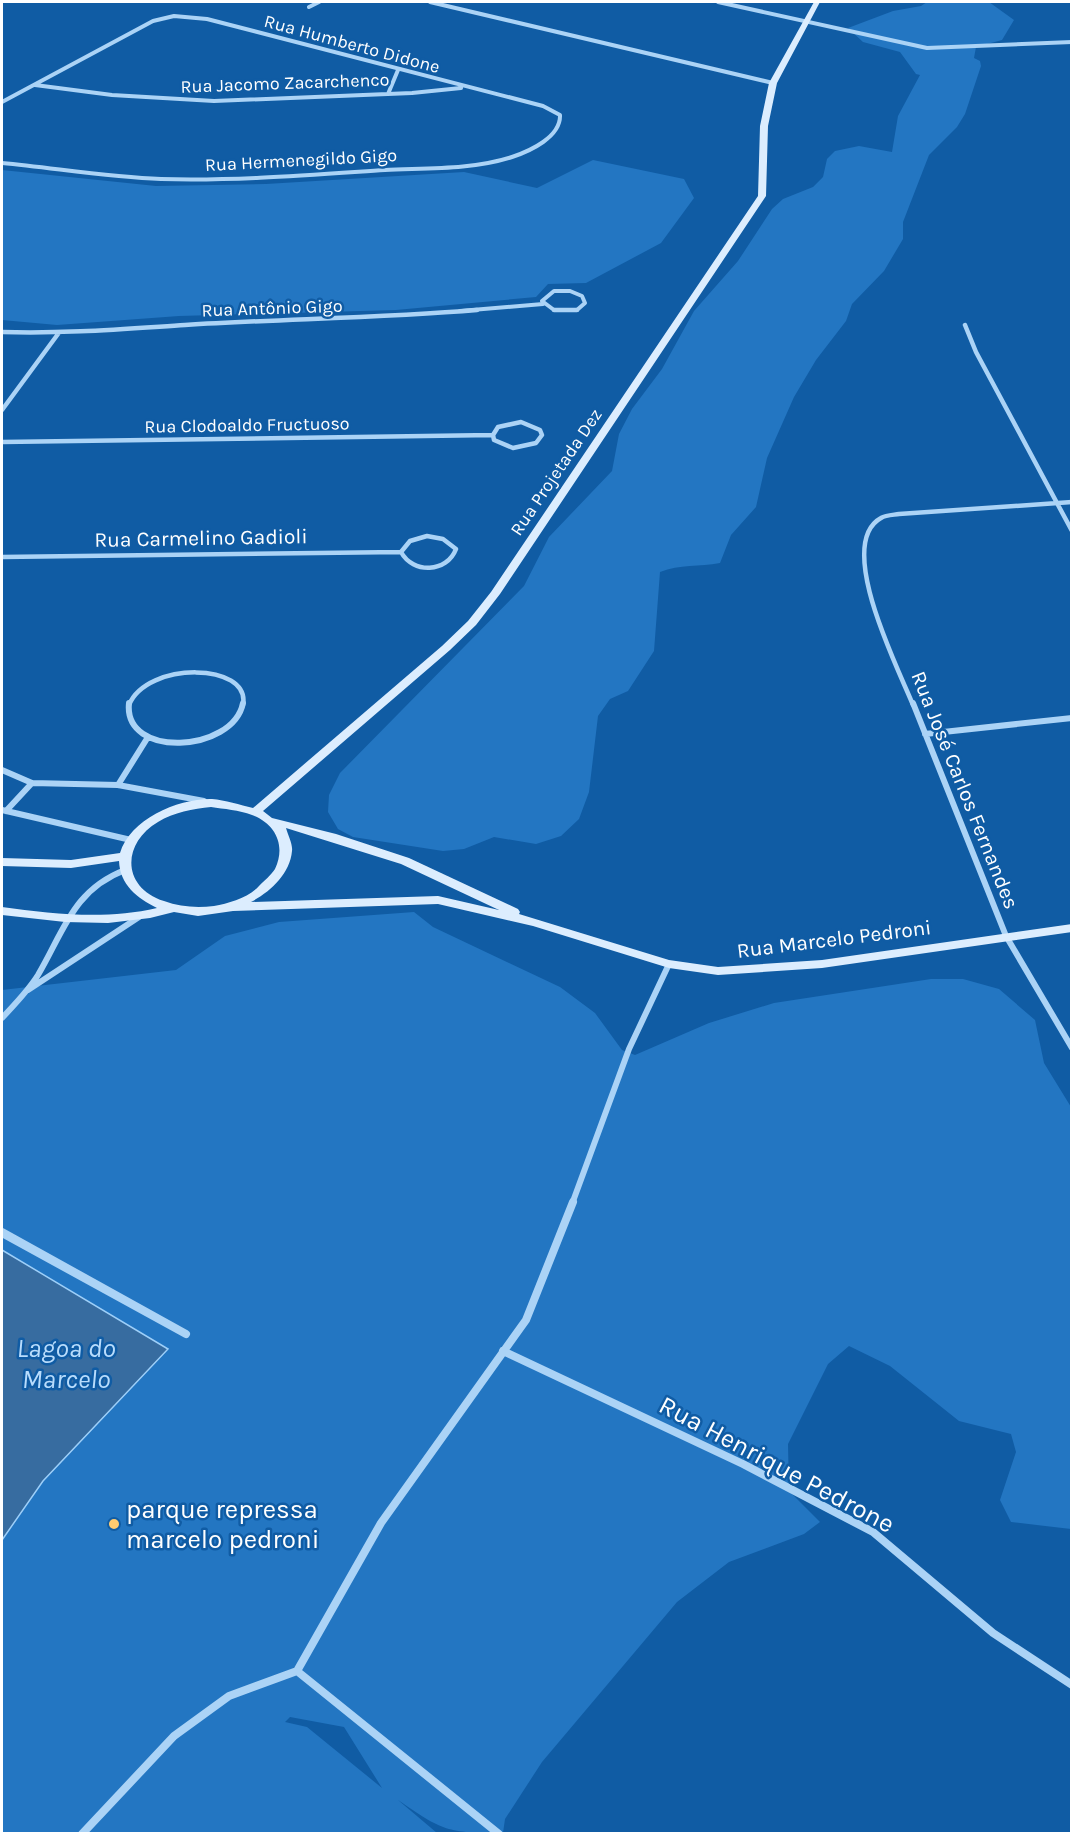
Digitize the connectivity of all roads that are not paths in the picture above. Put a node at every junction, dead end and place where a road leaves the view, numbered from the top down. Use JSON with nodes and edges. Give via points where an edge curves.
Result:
{"nodes":[{"id":1,"x":320,"y":2,"type":"edge"},
{"id":2,"x":430,"y":2,"type":"edge"},
{"id":3,"x":718,"y":2,"type":"edge"},
{"id":4,"x":817,"y":2,"type":"edge"},
{"id":5,"x":309,"y":7,"type":"dead end"},
{"id":6,"x":807,"y":22,"type":"junction"},
{"id":7,"x":1071,"y":42,"type":"edge"},
{"id":8,"x":398,"y":70,"type":"junction"},
{"id":9,"x":773,"y":83,"type":"junction"},
{"id":10,"x":34,"y":85,"type":"junction"},
{"id":11,"x":465,"y":87,"type":"junction"},
{"id":12,"x":388,"y":94,"type":"junction"},
{"id":13,"x":2,"y":102,"type":"edge"},
{"id":14,"x":543,"y":106,"type":"joint"},
{"id":15,"x":2,"y":162,"type":"edge"},
{"id":16,"x":543,"y":304,"type":"junction"},
{"id":17,"x":965,"y":325,"type":"dead end"},
{"id":18,"x":2,"y":332,"type":"edge"},
{"id":19,"x":58,"y":334,"type":"junction"},
{"id":20,"x":2,"y":410,"type":"edge"},
{"id":21,"x":493,"y":435,"type":"junction"},
{"id":22,"x":2,"y":442,"type":"edge"},
{"id":23,"x":1071,"y":502,"type":"edge"},
{"id":24,"x":1055,"y":504,"type":"junction"},
{"id":25,"x":1071,"y":531,"type":"edge"},
{"id":26,"x":401,"y":552,"type":"junction"},
{"id":27,"x":2,"y":557,"type":"edge"},
{"id":28,"x":1071,"y":718,"type":"edge"},
{"id":29,"x":925,"y":734,"type":"junction"},
{"id":30,"x":148,"y":737,"type":"junction"},
{"id":31,"x":2,"y":770,"type":"edge"},
{"id":32,"x":32,"y":783,"type":"junction"},
{"id":33,"x":118,"y":785,"type":"junction"},
{"id":34,"x":211,"y":803,"type":"junction"},
{"id":35,"x":4,"y":811,"type":"edge"},
{"id":36,"x":256,"y":811,"type":"junction"},
{"id":37,"x":273,"y":821,"type":"junction"},
{"id":38,"x":131,"y":840,"type":"junction"},
{"id":39,"x":125,"y":856,"type":"junction"},
{"id":40,"x":2,"y":862,"type":"edge"},
{"id":41,"x":124,"y":870,"type":"junction"},
{"id":42,"x":234,"y":906,"type":"junction"},
{"id":43,"x":170,"y":909,"type":"junction"},
{"id":44,"x":2,"y":911,"type":"edge"},
{"id":45,"x":140,"y":917,"type":"junction"},
{"id":46,"x":69,"y":918,"type":"junction"},
{"id":47,"x":534,"y":922,"type":"junction"},
{"id":48,"x":1071,"y":928,"type":"edge"},
{"id":49,"x":1006,"y":936,"type":"junction"},
{"id":50,"x":669,"y":963,"type":"junction"},
{"id":51,"x":27,"y":991,"type":"junction"},
{"id":52,"x":2,"y":1018,"type":"edge"},
{"id":53,"x":1071,"y":1048,"type":"edge"},
{"id":54,"x":2,"y":1232,"type":"edge"},
{"id":55,"x":186,"y":1334,"type":"dead end"},
{"id":56,"x":503,"y":1351,"type":"junction"},
{"id":57,"x":297,"y":1671,"type":"junction"},
{"id":58,"x":1071,"y":1685,"type":"edge"},
{"id":59,"x":82,"y":1833,"type":"edge"},
{"id":60,"x":499,"y":1833,"type":"edge"}],
"edges":[{"from":1,"to":5,"type":"street"},
{"from":2,"to":9,"type":"street"},
{"from":3,"to":6,"type":"street"},
{"from":4,"to":6,"type":"street","name":"Rua Projetada Dez"},
{"from":6,"to":7,"type":"street","via":[[927,48]]},
{"from":6,"to":9,"type":"street","name":"Rua Projetada Dez"},
{"from":8,"to":10,"type":"street","name":"Rua Humberto Didone","via":[[207,19],[174,16],[153,21]]},
{"from":8,"to":11,"type":"street","name":"Rua Humberto Didone"},
{"from":8,"to":12,"type":"street"},
{"from":9,"to":36,"type":"street","name":"Rua Projetada Dez","via":[[764,126],[762,196],[495,594],[446,648]]},
{"from":10,"to":12,"type":"street","name":"Rua Jacomo Zacarchenco","via":[[188,101]]},
{"from":10,"to":13,"type":"street"},
{"from":11,"to":12,"type":"street","name":"Rua Jacomo Zacarchenco"},
{"from":11,"to":14,"type":"street","name":"Rua Humberto Didone"},
{"from":14,"to":15,"type":"street","name":"Rua Hermenegildo Gigo","via":[[560,115],[560,129],[523,153],[464,166],[160,179],[81,174]]},
{"from":16,"to":16,"type":"street","via":[[554,310],[570,311],[582,307],[585,299],[570,291],[554,291],[544,297]]},
{"from":16,"to":19,"type":"street","name":"Rua Antônio Gigo","via":[[416,316]]},
{"from":17,"to":24,"type":"street"},
{"from":18,"to":19,"type":"street","name":"Rua Antônio Gigo"},
{"from":19,"to":20,"type":"street"},
{"from":21,"to":21,"type":"street","via":[[498,444],[522,448],[536,443],[542,435],[536,426],[513,422],[498,427]]},
{"from":21,"to":22,"type":"street","name":"Rua Clodoaldo Fructuoso"},
{"from":23,"to":24,"type":"street"},
{"from":24,"to":25,"type":"street"},
{"from":24,"to":29,"type":"street","name":"Rua José Carlos Fernandes","via":[[899,513],[880,518],[869,532],[862,569],[869,595]]},
{"from":26,"to":26,"type":"street","via":[[408,562],[435,567],[451,560],[456,549],[446,540],[428,536],[410,541]]},
{"from":26,"to":27,"type":"street","name":"Rua Carmelino Gadioli"},
{"from":28,"to":29,"type":"street"},
{"from":29,"to":49,"type":"street","name":"Rua José Carlos Fernandes"},
{"from":30,"to":30,"type":"street","via":[[186,743],[225,732],[244,711],[241,689],[231,681],[201,671],[165,675],[149,682],[128,704],[128,717],[135,729]]},
{"from":30,"to":33,"type":"street"},
{"from":31,"to":32,"type":"street"},
{"from":32,"to":33,"type":"street"},
{"from":32,"to":35,"type":"street"},
{"from":33,"to":34,"type":"street"},
{"from":34,"to":36,"type":"street","via":[[235,804]]},
{"from":34,"to":38,"type":"street","via":[[164,814],[145,825]]},
{"from":35,"to":38,"type":"street"},
{"from":36,"to":37,"type":"street"},
{"from":37,"to":42,"type":"street","via":[[284,835],[288,851],[285,867],[274,883],[256,897]]},
{"from":37,"to":47,"type":"street","name":"Rua Marcelo Pedroni","via":[[405,861]]},
{"from":38,"to":39,"type":"street"},
{"from":39,"to":40,"type":"street","via":[[71,864]]},
{"from":39,"to":41,"type":"street"},
{"from":41,"to":43,"type":"street","via":[[134,888]]},
{"from":41,"to":46,"type":"street","via":[[96,882]]},
{"from":42,"to":43,"type":"street","via":[[209,912]]},
{"from":42,"to":47,"type":"street","name":"Rua Marcelo Pedroni","via":[[438,900]]},
{"from":43,"to":45,"type":"street"},
{"from":44,"to":46,"type":"street"},
{"from":45,"to":46,"type":"street"},
{"from":45,"to":51,"type":"street"},
{"from":46,"to":51,"type":"street"},
{"from":47,"to":50,"type":"street","name":"Rua Marcelo Pedroni"},
{"from":48,"to":49,"type":"street","name":"Rua Marcelo Pedroni"},
{"from":49,"to":50,"type":"street","name":"Rua Marcelo Pedroni","via":[[762,970],[718,971]]},
{"from":49,"to":53,"type":"street","name":"Rua José Carlos Fernandes"},
{"from":50,"to":56,"type":"street","via":[[630,1049],[526,1320]]},
{"from":51,"to":52,"type":"street"},
{"from":54,"to":55,"type":"street"},
{"from":56,"to":57,"type":"street","via":[[381,1523]]},
{"from":56,"to":58,"type":"street","name":"Rua Henrique Pedrone","via":[[742,1464],[873,1532],[993,1633]]},
{"from":57,"to":59,"type":"street","via":[[229,1696],[174,1736]]},
{"from":57,"to":60,"type":"street"}]}
